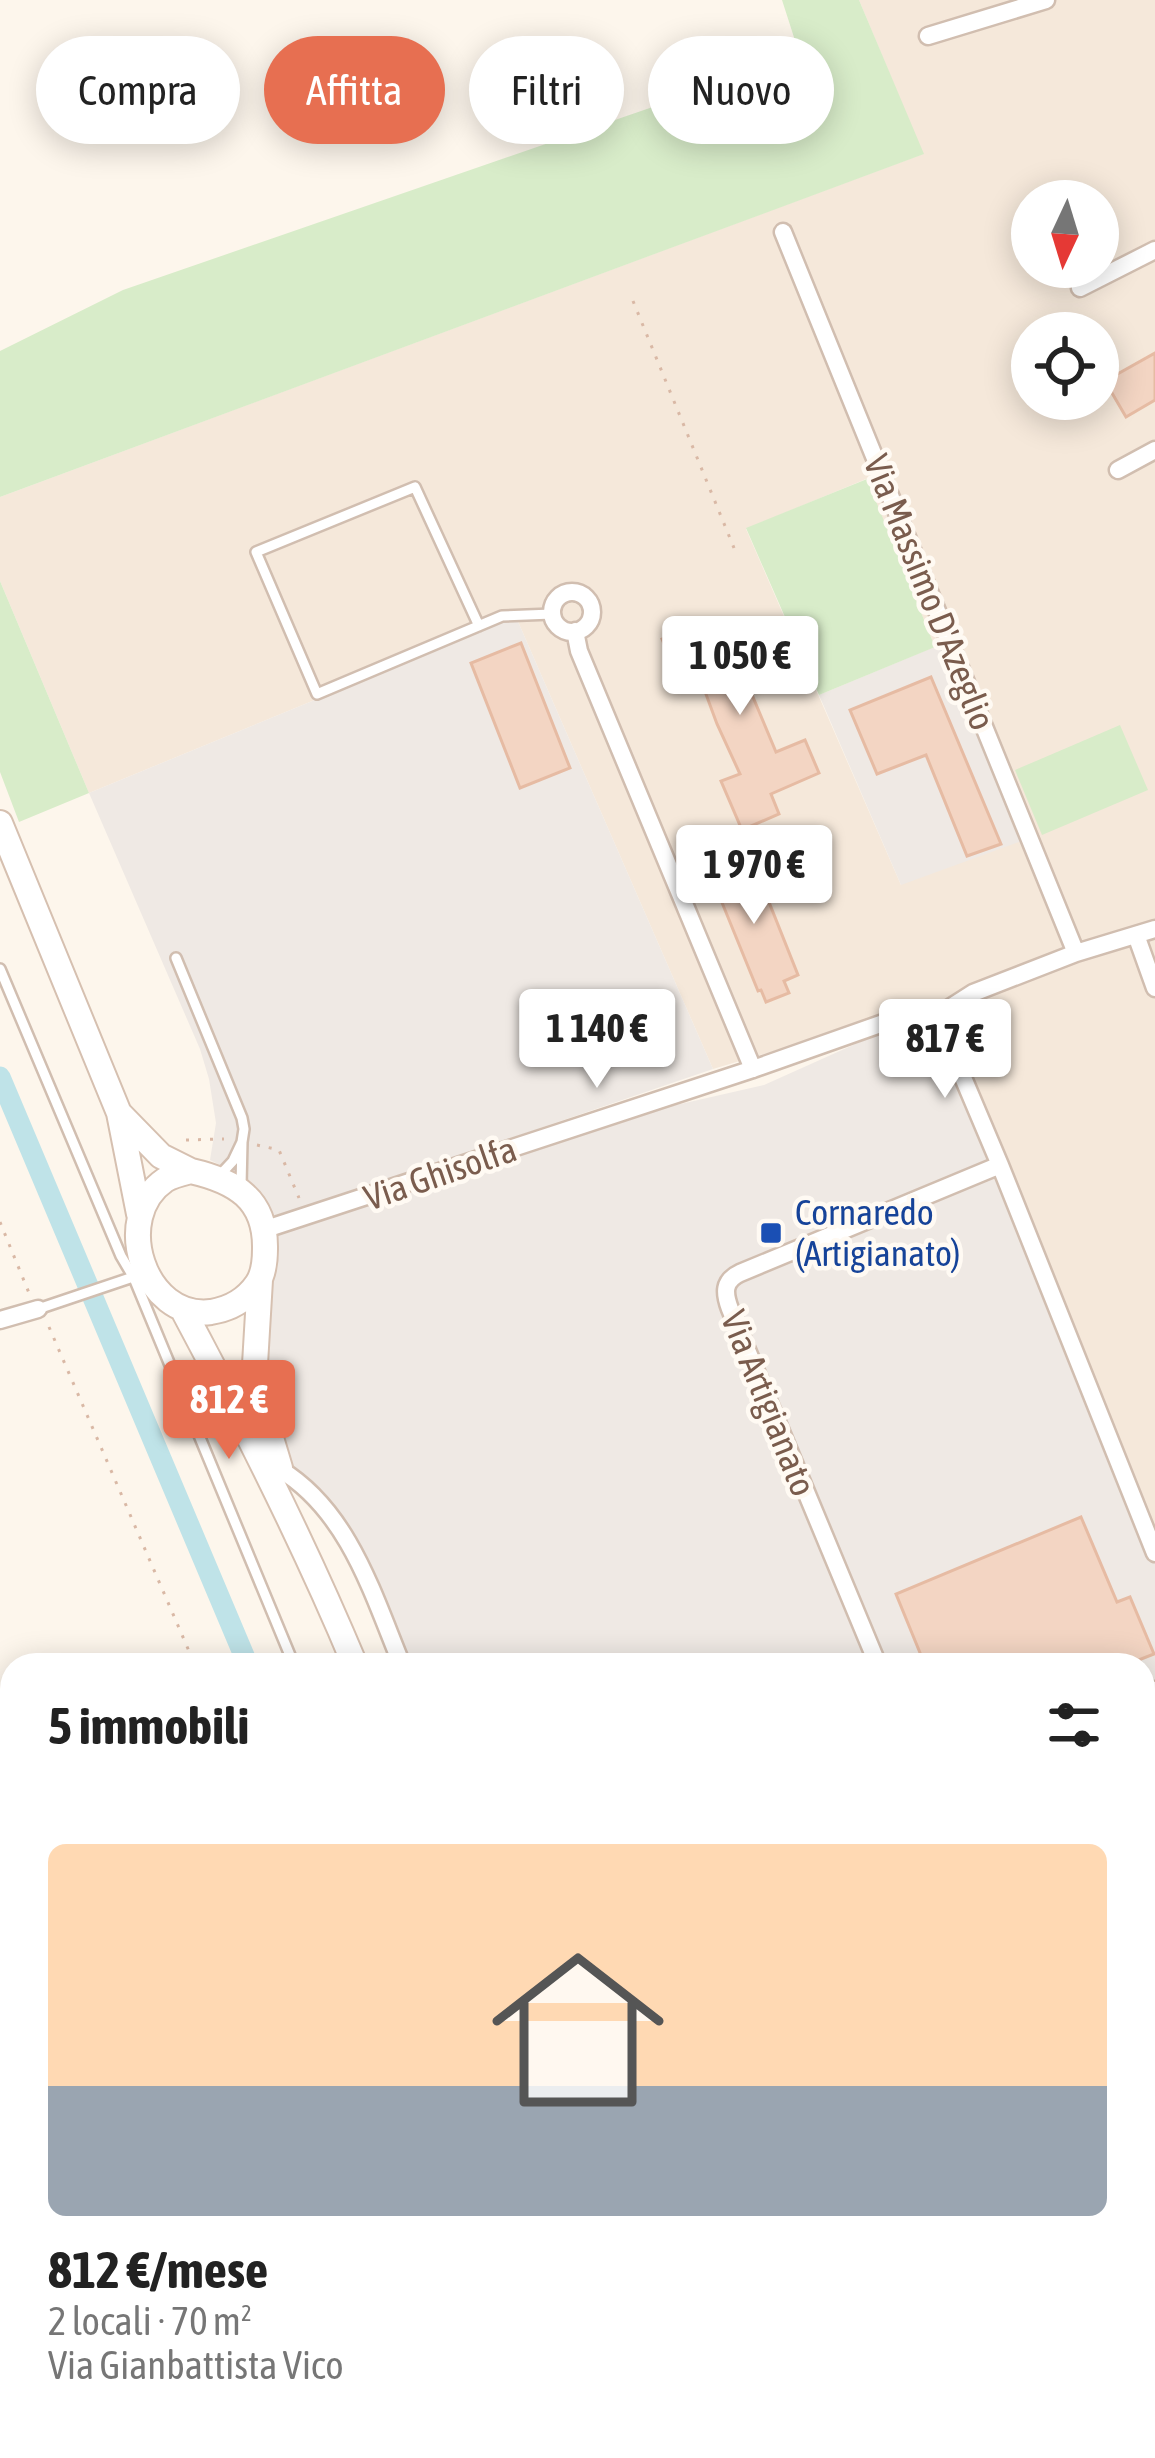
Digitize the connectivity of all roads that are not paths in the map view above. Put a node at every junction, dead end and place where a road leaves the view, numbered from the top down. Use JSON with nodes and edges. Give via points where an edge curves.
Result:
{"nodes":[{"id":1,"x":1046,"y":0,"type":"edge"},
{"id":2,"x":928,"y":36,"type":"dead end"},
{"id":3,"x":783,"y":232,"type":"dead end"},
{"id":4,"x":1155,"y":250,"type":"edge"},
{"id":5,"x":1119,"y":268,"type":"edge"},
{"id":6,"x":1155,"y":450,"type":"edge"},
{"id":7,"x":1118,"y":470,"type":"dead end"},
{"id":8,"x":552,"y":614,"type":"junction"},
{"id":9,"x":479,"y":626,"type":"junction"},
{"id":10,"x":575,"y":632,"type":"junction"},
{"id":11,"x":0,"y":823,"type":"edge"},
{"id":12,"x":1155,"y":929,"type":"edge"},
{"id":13,"x":1136,"y":935,"type":"junction"},
{"id":14,"x":1076,"y":953,"type":"junction"},
{"id":15,"x":176,"y":958,"type":"dead end"},
{"id":16,"x":0,"y":968,"type":"edge"},
{"id":17,"x":1155,"y":988,"type":"edge"},
{"id":18,"x":937,"y":1016,"type":"junction"},
{"id":19,"x":753,"y":1069,"type":"junction"},
{"id":20,"x":119,"y":1113,"type":"junction"},
{"id":21,"x":242,"y":1142,"type":"junction"},
{"id":22,"x":1000,"y":1165,"type":"junction"},
{"id":23,"x":191,"y":1171,"type":"junction"},
{"id":24,"x":218,"y":1177,"type":"junction"},
{"id":25,"x":241,"y":1191,"type":"junction"},
{"id":26,"x":139,"y":1214,"type":"junction"},
{"id":27,"x":266,"y":1229,"type":"junction"},
{"id":28,"x":140,"y":1275,"type":"junction"},
{"id":29,"x":260,"y":1280,"type":"junction"},
{"id":30,"x":38,"y":1309,"type":"joint"},
{"id":31,"x":183,"y":1310,"type":"junction"},
{"id":32,"x":0,"y":1321,"type":"edge"},
{"id":33,"x":281,"y":1470,"type":"junction"},
{"id":34,"x":1155,"y":1552,"type":"edge"},
{"id":35,"x":323,"y":1589,"type":"junction"},
{"id":36,"x":289,"y":1653,"type":"edge"},
{"id":37,"x":350,"y":1653,"type":"edge"},
{"id":38,"x":397,"y":1653,"type":"edge"},
{"id":39,"x":873,"y":1653,"type":"edge"}],
"edges":[{"from":1,"to":2,"type":"street"},
{"from":3,"to":14,"type":"street","name":"Via Massimo D'Azeglio"},
{"from":4,"to":5,"type":"street"},
{"from":6,"to":7,"type":"street"},
{"from":8,"to":9,"type":"lane","via":[[502,616]]},
{"from":8,"to":10,"type":"street"},
{"from":8,"to":10,"type":"street","via":[[564,594],[583,596],[592,613]]},
{"from":9,"to":9,"type":"lane","via":[[317,694],[256,552],[415,488]]},
{"from":10,"to":19,"type":"street"},
{"from":11,"to":20,"type":"main road"},
{"from":12,"to":13,"type":"street","name":"Via Ghisolfa"},
{"from":13,"to":14,"type":"street","name":"Via Ghisolfa"},
{"from":13,"to":17,"type":"street"},
{"from":14,"to":18,"type":"street","name":"Via Ghisolfa","via":[[973,993]]},
{"from":15,"to":21,"type":"lane","via":[[242,1118]]},
{"from":16,"to":28,"type":"lane","via":[[122,1256]]},
{"from":18,"to":19,"type":"street","name":"Via Ghisolfa","via":[[906,1016]]},
{"from":18,"to":22,"type":"street"},
{"from":19,"to":27,"type":"street","name":"Via Ghisolfa"},
{"from":20,"to":23,"type":"main road","via":[[160,1156]]},
{"from":20,"to":26,"type":"main road"},
{"from":21,"to":24,"type":"lane"},
{"from":21,"to":25,"type":"lane"},
{"from":22,"to":34,"type":"street"},
{"from":22,"to":39,"type":"street","name":"Via Artigianato","via":[[740,1273],[726,1286]]},
{"from":23,"to":24,"type":"main road"},
{"from":23,"to":26,"type":"main road","via":[[168,1177]]},
{"from":24,"to":25,"type":"main road"},
{"from":25,"to":27,"type":"main road"},
{"from":26,"to":28,"type":"main road"},
{"from":27,"to":29,"type":"main road"},
{"from":28,"to":30,"type":"lane"},
{"from":28,"to":31,"type":"main road"},
{"from":28,"to":36,"type":"lane"},
{"from":29,"to":31,"type":"main road","via":[[224,1310]]},
{"from":29,"to":33,"type":"main road","via":[[254,1381]]},
{"from":30,"to":32,"type":"street"},
{"from":31,"to":35,"type":"main road"},
{"from":33,"to":35,"type":"main road"},
{"from":33,"to":38,"type":"street","via":[[352,1544]]},
{"from":35,"to":37,"type":"main road"}]}
